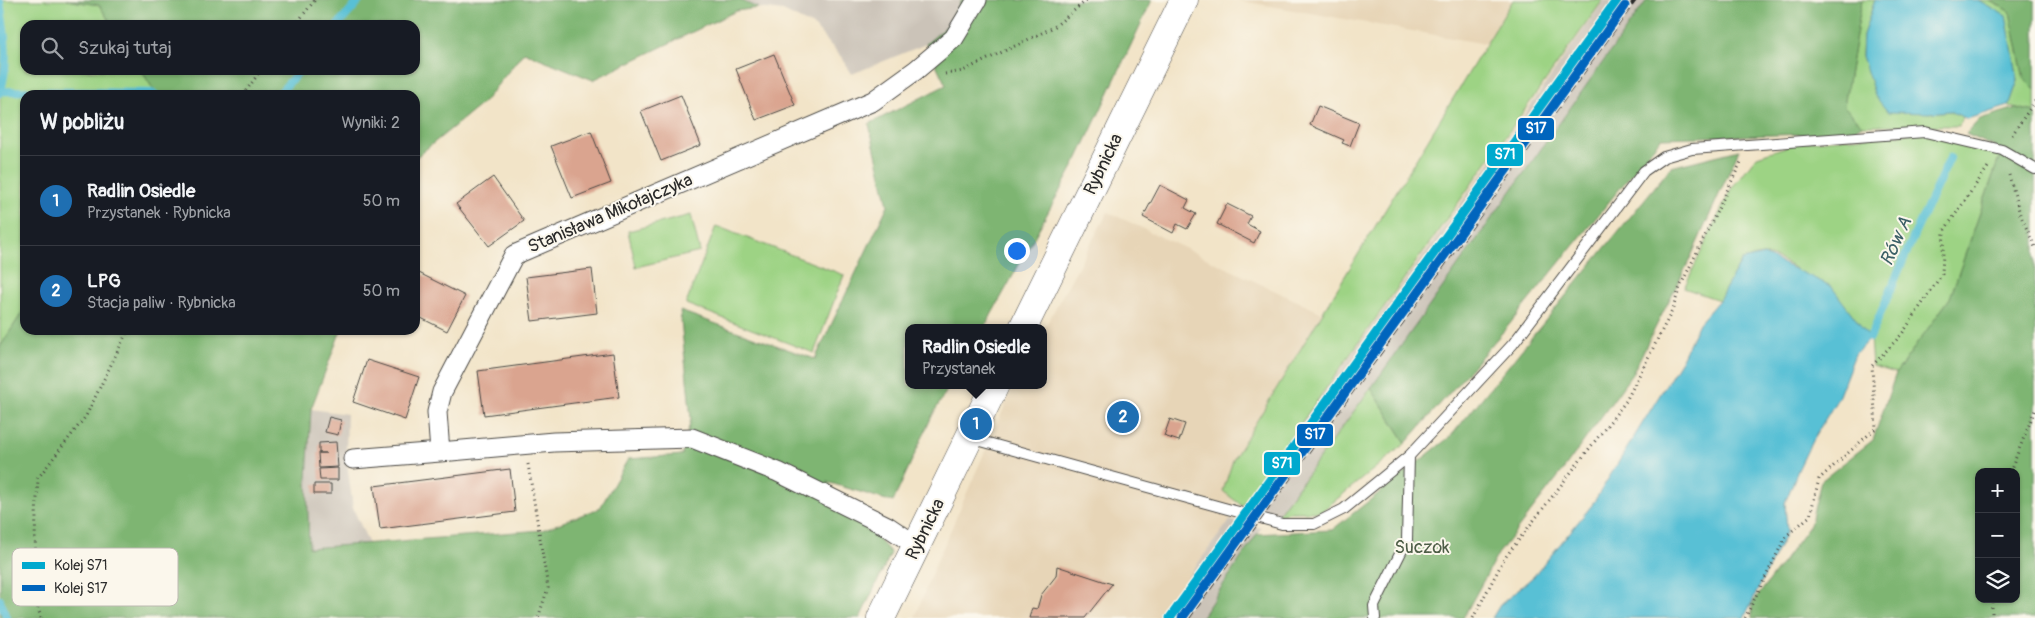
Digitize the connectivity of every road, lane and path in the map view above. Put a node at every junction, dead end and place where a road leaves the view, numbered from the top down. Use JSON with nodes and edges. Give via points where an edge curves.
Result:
{"nodes":[{"id":1,"x":316,"y":0,"type":"edge"},
{"id":2,"x":977,"y":0,"type":"edge"},
{"id":3,"x":1088,"y":0,"type":"edge"},
{"id":4,"x":1184,"y":0,"type":"edge"},
{"id":5,"x":299,"y":20,"type":"edge"},
{"id":6,"x":257,"y":75,"type":"edge"},
{"id":7,"x":899,"y":83,"type":"junction"},
{"id":8,"x":247,"y":90,"type":"edge"},
{"id":9,"x":2035,"y":100,"type":"edge"},
{"id":10,"x":2002,"y":150,"type":"junction"},
{"id":11,"x":1741,"y":160,"type":"dead end"},
{"id":12,"x":2035,"y":169,"type":"edge"},
{"id":13,"x":2035,"y":247,"type":"edge"},
{"id":14,"x":1025,"y":324,"type":"edge"},
{"id":15,"x":126,"y":335,"type":"edge"},
{"id":16,"x":993,"y":389,"type":"edge"},
{"id":17,"x":2035,"y":410,"type":"edge"},
{"id":18,"x":969,"y":438,"type":"junction"},
{"id":19,"x":525,"y":444,"type":"junction"},
{"id":20,"x":440,"y":452,"type":"junction"},
{"id":21,"x":1409,"y":456,"type":"junction"},
{"id":22,"x":353,"y":459,"type":"dead end"},
{"id":23,"x":2012,"y":468,"type":"edge"},
{"id":24,"x":917,"y":546,"type":"junction"},
{"id":25,"x":36,"y":548,"type":"edge"},
{"id":26,"x":1992,"y":603,"type":"edge"},
{"id":27,"x":538,"y":618,"type":"edge"},
{"id":28,"x":882,"y":618,"type":"edge"},
{"id":29,"x":1375,"y":618,"type":"edge"},
{"id":30,"x":1473,"y":618,"type":"edge"},
{"id":31,"x":1745,"y":618,"type":"edge"},
{"id":32,"x":1992,"y":618,"type":"edge"}],
"edges":[{"from":1,"to":5,"type":"path"},
{"from":2,"to":7,"type":"street","name":"Stanisława Mikołajczyka","via":[[954,38]]},
{"from":3,"to":7,"type":"path","via":[[1054,27],[963,71]]},
{"from":4,"to":14,"type":"main road","name":"Rybnicka"},
{"from":6,"to":8,"type":"path"},
{"from":7,"to":20,"type":"street","name":"Stanisława Mikołajczyka","via":[[873,101],[514,255],[440,398],[437,427]]},
{"from":9,"to":10,"type":"path"},
{"from":10,"to":12,"type":"lane"},
{"from":10,"to":13,"type":"path","via":[[2020,214]]},
{"from":10,"to":21,"type":"lane","via":[[1925,132],[1692,149],[1664,157],[1644,171],[1513,344]]},
{"from":10,"to":31,"type":"path","via":[[1944,231],[1942,274],[1902,334],[1872,366],[1876,428],[1819,479],[1810,516],[1786,536]]},
{"from":11,"to":30,"type":"path","via":[[1626,402],[1504,559]]},
{"from":15,"to":25,"type":"path","via":[[86,416],[38,478]]},
{"from":16,"to":18,"type":"main road","name":"Rybnicka"},
{"from":17,"to":23,"type":"path"},
{"from":18,"to":21,"type":"lane","via":[[1282,524],[1314,524],[1344,508]]},
{"from":18,"to":24,"type":"main road","name":"Rybnicka"},
{"from":19,"to":20,"type":"street"},
{"from":19,"to":24,"type":"street","via":[[692,438],[778,472],[887,526]]},
{"from":19,"to":27,"type":"path","via":[[548,588]]},
{"from":20,"to":22,"type":"street"},
{"from":21,"to":29,"type":"lane","via":[[1407,540],[1374,606]]},
{"from":24,"to":28,"type":"main road","name":"Rybnicka"},
{"from":26,"to":32,"type":"path"}]}
